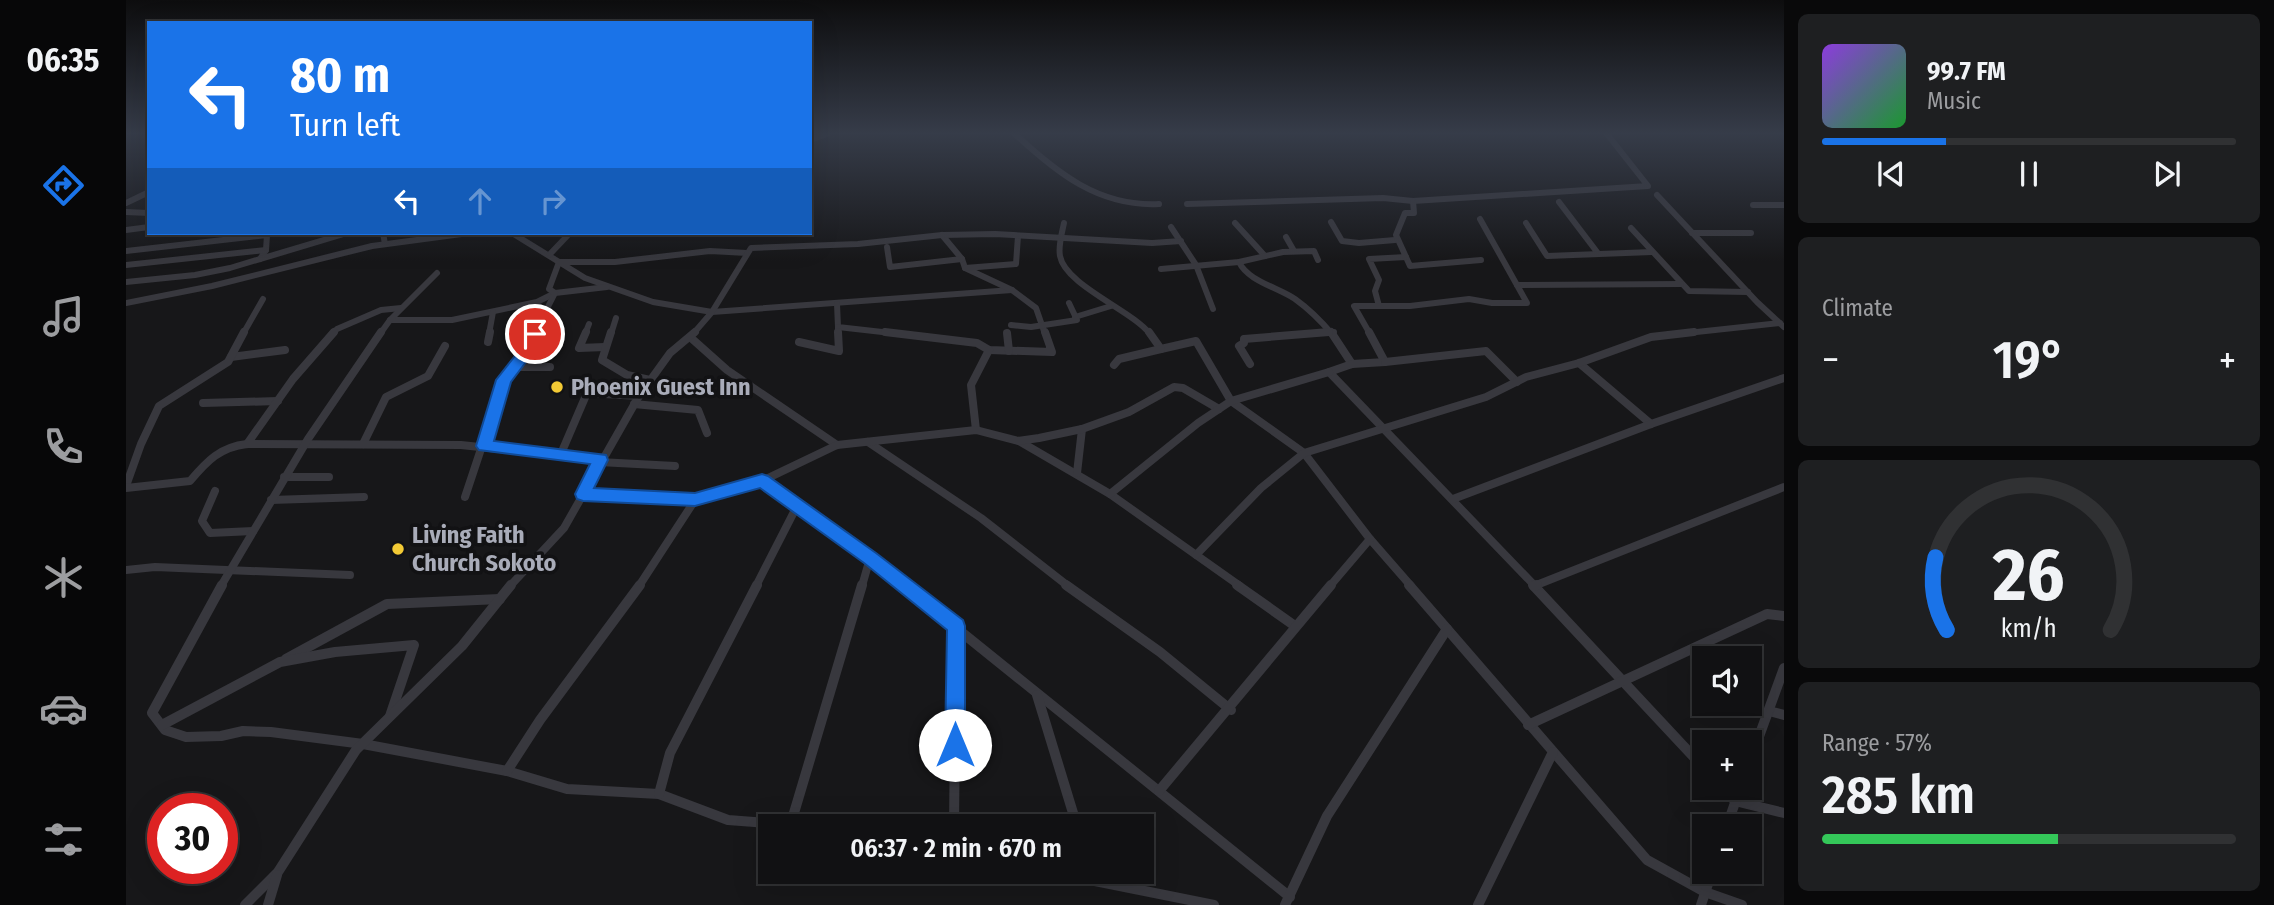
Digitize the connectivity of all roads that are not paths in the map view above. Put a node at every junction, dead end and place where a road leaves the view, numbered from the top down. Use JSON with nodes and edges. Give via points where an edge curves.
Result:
{"nodes":[{"id":1,"x":1066,"y":176,"type":"edge"},
{"id":2,"x":1640,"y":176,"type":"edge"},
{"id":3,"x":147,"y":193,"type":"edge"},
{"id":4,"x":1657,"y":195,"type":"dead end"},
{"id":5,"x":126,"y":197,"type":"edge"},
{"id":6,"x":135,"y":198,"type":"junction"},
{"id":7,"x":1413,"y":201,"type":"junction"},
{"id":8,"x":1559,"y":202,"type":"dead end"},
{"id":9,"x":126,"y":203,"type":"edge"},
{"id":10,"x":1159,"y":204,"type":"dead end"},
{"id":11,"x":1187,"y":204,"type":"dead end"},
{"id":12,"x":1754,"y":205,"type":"dead end"},
{"id":13,"x":1784,"y":205,"type":"edge"},
{"id":14,"x":126,"y":212,"type":"edge"},
{"id":15,"x":147,"y":213,"type":"edge"},
{"id":16,"x":1480,"y":219,"type":"dead end"},
{"id":17,"x":1331,"y":222,"type":"dead end"},
{"id":18,"x":1064,"y":223,"type":"dead end"},
{"id":19,"x":1236,"y":223,"type":"dead end"},
{"id":20,"x":1526,"y":223,"type":"dead end"},
{"id":21,"x":147,"y":227,"type":"edge"},
{"id":22,"x":1171,"y":227,"type":"dead end"},
{"id":23,"x":1631,"y":228,"type":"dead end"},
{"id":24,"x":126,"y":230,"type":"edge"},
{"id":25,"x":1692,"y":233,"type":"junction"},
{"id":26,"x":1751,"y":233,"type":"dead end"},
{"id":27,"x":212,"y":235,"type":"edge"},
{"id":28,"x":332,"y":235,"type":"edge"},
{"id":29,"x":383,"y":235,"type":"edge"},
{"id":30,"x":454,"y":235,"type":"edge"},
{"id":31,"x":516,"y":235,"type":"edge"},
{"id":32,"x":568,"y":235,"type":"edge"},
{"id":33,"x":942,"y":235,"type":"junction"},
{"id":34,"x":1018,"y":236,"type":"junction"},
{"id":35,"x":1286,"y":237,"type":"dead end"},
{"id":36,"x":1060,"y":238,"type":"junction"},
{"id":37,"x":1395,"y":240,"type":"junction"},
{"id":38,"x":1181,"y":241,"type":"junction"},
{"id":39,"x":191,"y":243,"type":"junction"},
{"id":40,"x":385,"y":244,"type":"junction"},
{"id":41,"x":887,"y":247,"type":"dead end"},
{"id":42,"x":266,"y":250,"type":"junction"},
{"id":43,"x":126,"y":251,"type":"edge"},
{"id":44,"x":1294,"y":251,"type":"junction"},
{"id":45,"x":1597,"y":252,"type":"junction"},
{"id":46,"x":1652,"y":252,"type":"junction"},
{"id":47,"x":747,"y":253,"type":"junction"},
{"id":48,"x":550,"y":254,"type":"junction"},
{"id":49,"x":1265,"y":256,"type":"junction"},
{"id":50,"x":1406,"y":257,"type":"junction"},
{"id":51,"x":260,"y":259,"type":"junction"},
{"id":52,"x":962,"y":259,"type":"junction"},
{"id":53,"x":1318,"y":260,"type":"dead end"},
{"id":54,"x":1480,"y":260,"type":"dead end"},
{"id":55,"x":559,"y":262,"type":"junction"},
{"id":56,"x":1239,"y":262,"type":"junction"},
{"id":57,"x":126,"y":265,"type":"edge"},
{"id":58,"x":1196,"y":265,"type":"junction"},
{"id":59,"x":965,"y":268,"type":"junction"},
{"id":60,"x":1161,"y":269,"type":"dead end"},
{"id":61,"x":437,"y":273,"type":"dead end"},
{"id":62,"x":126,"y":282,"type":"edge"},
{"id":63,"x":1681,"y":284,"type":"junction"},
{"id":64,"x":1517,"y":285,"type":"junction"},
{"id":65,"x":612,"y":287,"type":"junction"},
{"id":66,"x":1012,"y":290,"type":"junction"},
{"id":67,"x":1748,"y":292,"type":"junction"},
{"id":68,"x":555,"y":293,"type":"junction"},
{"id":69,"x":263,"y":299,"type":"dead end"},
{"id":70,"x":126,"y":303,"type":"edge"},
{"id":71,"x":1069,"y":303,"type":"dead end"},
{"id":72,"x":836,"y":304,"type":"junction"},
{"id":73,"x":1111,"y":306,"type":"junction"},
{"id":74,"x":1379,"y":306,"type":"junction"},
{"id":75,"x":401,"y":308,"type":"junction"},
{"id":76,"x":1213,"y":309,"type":"dead end"},
{"id":77,"x":493,"y":312,"type":"junction"},
{"id":78,"x":712,"y":312,"type":"junction"},
{"id":79,"x":1075,"y":317,"type":"junction"},
{"id":80,"x":616,"y":318,"type":"dead end"},
{"id":81,"x":390,"y":320,"type":"junction"},
{"id":82,"x":589,"y":324,"type":"dead end"},
{"id":83,"x":1042,"y":325,"type":"junction"},
{"id":84,"x":1782,"y":325,"type":"edge"},
{"id":85,"x":838,"y":327,"type":"junction"},
{"id":86,"x":1334,"y":332,"type":"junction"},
{"id":87,"x":690,"y":337,"type":"junction"},
{"id":88,"x":488,"y":342,"type":"dead end"},
{"id":89,"x":799,"y":342,"type":"dead end"},
{"id":90,"x":445,"y":346,"type":"dead end"},
{"id":91,"x":605,"y":346,"type":"junction"},
{"id":92,"x":1161,"y":349,"type":"junction"},
{"id":93,"x":285,"y":350,"type":"dead end"},
{"id":94,"x":989,"y":350,"type":"junction"},
{"id":95,"x":1009,"y":351,"type":"junction"},
{"id":96,"x":231,"y":357,"type":"junction"},
{"id":97,"x":1385,"y":362,"type":"junction"},
{"id":98,"x":1579,"y":363,"type":"junction"},
{"id":99,"x":1250,"y":364,"type":"dead end"},
{"id":100,"x":1352,"y":364,"type":"junction"},
{"id":101,"x":1114,"y":365,"type":"dead end"},
{"id":102,"x":514,"y":367,"type":"junction"},
{"id":103,"x":551,"y":367,"type":"dead end"},
{"id":104,"x":1329,"y":372,"type":"junction"},
{"id":105,"x":1784,"y":378,"type":"edge"},
{"id":106,"x":650,"y":380,"type":"junction"},
{"id":107,"x":1517,"y":382,"type":"junction"},
{"id":108,"x":636,"y":400,"type":"junction"},
{"id":109,"x":278,"y":401,"type":"junction"},
{"id":110,"x":1231,"y":401,"type":"junction"},
{"id":111,"x":203,"y":403,"type":"dead end"},
{"id":112,"x":1219,"y":409,"type":"junction"},
{"id":113,"x":1651,"y":424,"type":"junction"},
{"id":114,"x":1382,"y":427,"type":"junction"},
{"id":115,"x":1082,"y":429,"type":"junction"},
{"id":116,"x":976,"y":430,"type":"junction"},
{"id":117,"x":707,"y":433,"type":"dead end"},
{"id":118,"x":1018,"y":441,"type":"junction"},
{"id":119,"x":867,"y":442,"type":"junction"},
{"id":120,"x":247,"y":444,"type":"junction"},
{"id":121,"x":363,"y":444,"type":"junction"},
{"id":122,"x":304,"y":445,"type":"junction"},
{"id":123,"x":837,"y":445,"type":"junction"},
{"id":124,"x":484,"y":446,"type":"junction"},
{"id":125,"x":1304,"y":453,"type":"junction"},
{"id":126,"x":560,"y":456,"type":"junction"},
{"id":127,"x":600,"y":461,"type":"junction"},
{"id":128,"x":675,"y":466,"type":"dead end"},
{"id":129,"x":1077,"y":473,"type":"junction"},
{"id":130,"x":284,"y":477,"type":"junction"},
{"id":131,"x":328,"y":477,"type":"dead end"},
{"id":132,"x":762,"y":481,"type":"junction"},
{"id":133,"x":126,"y":487,"type":"edge"},
{"id":134,"x":1784,"y":487,"type":"edge"},
{"id":135,"x":215,"y":491,"type":"dead end"},
{"id":136,"x":583,"y":494,"type":"junction"},
{"id":137,"x":1110,"y":494,"type":"junction"},
{"id":138,"x":363,"y":497,"type":"dead end"},
{"id":139,"x":465,"y":497,"type":"dead end"},
{"id":140,"x":1453,"y":499,"type":"junction"},
{"id":141,"x":271,"y":500,"type":"junction"},
{"id":142,"x":695,"y":500,"type":"junction"},
{"id":143,"x":797,"y":506,"type":"junction"},
{"id":144,"x":253,"y":531,"type":"junction"},
{"id":145,"x":1370,"y":539,"type":"junction"},
{"id":146,"x":1196,"y":555,"type":"junction"},
{"id":147,"x":870,"y":558,"type":"junction"},
{"id":148,"x":126,"y":570,"type":"edge"},
{"id":149,"x":230,"y":570,"type":"junction"},
{"id":150,"x":350,"y":575,"type":"dead end"},
{"id":151,"x":1534,"y":586,"type":"junction"},
{"id":152,"x":500,"y":599,"type":"junction"},
{"id":153,"x":1784,"y":616,"type":"edge"},
{"id":154,"x":956,"y":626,"type":"junction"},
{"id":155,"x":1295,"y":626,"type":"junction"},
{"id":156,"x":1447,"y":629,"type":"junction"},
{"id":157,"x":280,"y":662,"type":"junction"},
{"id":158,"x":1784,"y":667,"type":"edge"},
{"id":159,"x":1620,"y":681,"type":"junction"},
{"id":160,"x":1036,"y":693,"type":"junction"},
{"id":161,"x":1231,"y":710,"type":"junction"},
{"id":162,"x":1769,"y":711,"type":"junction"},
{"id":163,"x":1784,"y":715,"type":"edge"},
{"id":164,"x":390,"y":718,"type":"junction"},
{"id":165,"x":162,"y":725,"type":"junction"},
{"id":166,"x":1528,"y":725,"type":"junction"},
{"id":167,"x":1762,"y":730,"type":"edge"},
{"id":168,"x":363,"y":744,"type":"junction"},
{"id":169,"x":1553,"y":752,"type":"junction"},
{"id":170,"x":1692,"y":756,"type":"edge"},
{"id":171,"x":507,"y":771,"type":"junction"},
{"id":172,"x":1159,"y":791,"type":"junction"},
{"id":173,"x":659,"y":794,"type":"junction"},
{"id":174,"x":1735,"y":801,"type":"joint"},
{"id":175,"x":1784,"y":813,"type":"edge"},
{"id":176,"x":794,"y":814,"type":"edge"},
{"id":177,"x":954,"y":814,"type":"edge"},
{"id":178,"x":1073,"y":814,"type":"edge"},
{"id":179,"x":1731,"y":814,"type":"edge"},
{"id":180,"x":758,"y":822,"type":"edge"},
{"id":181,"x":278,"y":872,"type":"junction"},
{"id":182,"x":1126,"y":884,"type":"edge"},
{"id":183,"x":1708,"y":884,"type":"edge"},
{"id":184,"x":1705,"y":892,"type":"junction"},
{"id":185,"x":1287,"y":901,"type":"edge"},
{"id":186,"x":244,"y":905,"type":"edge"},
{"id":187,"x":268,"y":905,"type":"edge"},
{"id":188,"x":1214,"y":905,"type":"edge"},
{"id":189,"x":1478,"y":905,"type":"edge"},
{"id":190,"x":1700,"y":905,"type":"edge"},
{"id":191,"x":1742,"y":905,"type":"edge"}],
"edges":[{"from":1,"to":10,"type":"street","via":[[1088,191],[1138,207]]},
{"from":2,"to":7,"type":"street","via":[[1648,186]]},
{"from":3,"to":6,"type":"street"},
{"from":4,"to":25,"type":"street"},
{"from":5,"to":6,"type":"street"},
{"from":6,"to":9,"type":"street"},
{"from":7,"to":11,"type":"street"},
{"from":7,"to":37,"type":"street","via":[[1415,212],[1405,213],[1394,231]]},
{"from":8,"to":45,"type":"street"},
{"from":12,"to":13,"type":"street"},
{"from":14,"to":15,"type":"street"},
{"from":16,"to":64,"type":"street"},
{"from":17,"to":37,"type":"street","via":[[1342,241]]},
{"from":18,"to":36,"type":"street"},
{"from":19,"to":49,"type":"street","via":[[1241,235]]},
{"from":20,"to":45,"type":"street","via":[[1547,256]]},
{"from":21,"to":24,"type":"street"},
{"from":22,"to":38,"type":"street"},
{"from":23,"to":46,"type":"street"},
{"from":25,"to":26,"type":"street"},
{"from":25,"to":67,"type":"street"},
{"from":27,"to":39,"type":"street"},
{"from":28,"to":51,"type":"street"},
{"from":29,"to":40,"type":"street"},
{"from":30,"to":40,"type":"street"},
{"from":31,"to":48,"type":"street"},
{"from":32,"to":48,"type":"street"},
{"from":33,"to":34,"type":"street"},
{"from":33,"to":47,"type":"street","via":[[751,248]]},
{"from":33,"to":52,"type":"street"},
{"from":34,"to":36,"type":"street"},
{"from":34,"to":59,"type":"street","via":[[1016,264]]},
{"from":35,"to":44,"type":"street"},
{"from":36,"to":38,"type":"street"},
{"from":36,"to":73,"type":"street","via":[[1063,266]]},
{"from":37,"to":50,"type":"street"},
{"from":38,"to":58,"type":"street"},
{"from":39,"to":42,"type":"street","via":[[267,236]]},
{"from":39,"to":43,"type":"street"},
{"from":40,"to":70,"type":"street"},
{"from":41,"to":52,"type":"street","via":[[890,267]]},
{"from":42,"to":51,"type":"street"},
{"from":42,"to":57,"type":"street"},
{"from":44,"to":49,"type":"street"},
{"from":44,"to":53,"type":"street","via":[[1314,251]]},
{"from":45,"to":46,"type":"street"},
{"from":46,"to":63,"type":"street"},
{"from":47,"to":55,"type":"street","via":[[710,251],[615,262]]},
{"from":47,"to":78,"type":"street"},
{"from":48,"to":55,"type":"street"},
{"from":49,"to":56,"type":"street"},
{"from":50,"to":54,"type":"street","via":[[1410,266]]},
{"from":50,"to":74,"type":"street","via":[[1369,259],[1379,280],[1375,291]]},
{"from":51,"to":62,"type":"street","via":[[195,275]]},
{"from":52,"to":59,"type":"street"},
{"from":55,"to":65,"type":"street"},
{"from":55,"to":68,"type":"street","via":[[549,289]]},
{"from":56,"to":58,"type":"street"},
{"from":56,"to":86,"type":"street","via":[[1244,272],[1308,307]]},
{"from":58,"to":60,"type":"street"},
{"from":58,"to":76,"type":"street"},
{"from":59,"to":66,"type":"street"},
{"from":61,"to":75,"type":"street"},
{"from":63,"to":64,"type":"street"},
{"from":63,"to":67,"type":"street","via":[[1694,292]]},
{"from":64,"to":74,"type":"street","via":[[1527,303],[1469,299]]},
{"from":65,"to":68,"type":"street"},
{"from":65,"to":78,"type":"street","via":[[653,302]]},
{"from":66,"to":72,"type":"street"},
{"from":66,"to":83,"type":"street","via":[[1036,308]]},
{"from":67,"to":84,"type":"street"},
{"from":68,"to":77,"type":"street"},
{"from":68,"to":102,"type":"street"},
{"from":69,"to":96,"type":"street"},
{"from":71,"to":79,"type":"street"},
{"from":72,"to":78,"type":"street"},
{"from":72,"to":85,"type":"street"},
{"from":73,"to":79,"type":"street"},
{"from":73,"to":92,"type":"street","via":[[1145,327]]},
{"from":74,"to":97,"type":"street","via":[[1354,306]]},
{"from":75,"to":81,"type":"street"},
{"from":75,"to":109,"type":"street","via":[[381,310],[337,329]]},
{"from":77,"to":81,"type":"street","via":[[452,320]]},
{"from":77,"to":88,"type":"street"},
{"from":78,"to":87,"type":"street"},
{"from":79,"to":83,"type":"street","via":[[1077,320]]},
{"from":80,"to":91,"type":"street"},
{"from":81,"to":122,"type":"street"},
{"from":82,"to":91,"type":"street","via":[[579,348]]},
{"from":83,"to":95,"type":"street","via":[[1009,329]]},
{"from":83,"to":95,"type":"street","via":[[1052,352]]},
{"from":84,"to":98,"type":"street","via":[[1651,337]]},
{"from":85,"to":89,"type":"street","via":[[839,351]]},
{"from":85,"to":94,"type":"street","via":[[977,343]]},
{"from":86,"to":99,"type":"street","via":[[1244,339],[1240,346]]},
{"from":86,"to":100,"type":"street"},
{"from":87,"to":106,"type":"street","via":[[670,353]]},
{"from":87,"to":123,"type":"street","via":[[727,370]]},
{"from":90,"to":121,"type":"street","via":[[428,376],[386,397]]},
{"from":91,"to":106,"type":"street","via":[[602,360],[627,375]]},
{"from":92,"to":101,"type":"street","via":[[1119,359]]},
{"from":92,"to":110,"type":"street","via":[[1196,341]]},
{"from":93,"to":96,"type":"street"},
{"from":94,"to":95,"type":"street"},
{"from":94,"to":116,"type":"street","via":[[971,385]]},
{"from":96,"to":133,"type":"street","via":[[159,406]]},
{"from":97,"to":100,"type":"street"},
{"from":97,"to":107,"type":"street","via":[[1486,351]]},
{"from":98,"to":107,"type":"street"},
{"from":98,"to":113,"type":"street"},
{"from":100,"to":104,"type":"street"},
{"from":102,"to":103,"type":"street"},
{"from":102,"to":124,"type":"street","via":[[504,380]]},
{"from":104,"to":110,"type":"street"},
{"from":104,"to":114,"type":"street"},
{"from":105,"to":113,"type":"street"},
{"from":106,"to":108,"type":"street"},
{"from":107,"to":114,"type":"street","via":[[1486,397]]},
{"from":108,"to":117,"type":"street","via":[[698,410]]},
{"from":108,"to":126,"type":"street","via":[[587,393]]},
{"from":108,"to":127,"type":"street"},
{"from":109,"to":111,"type":"street"},
{"from":109,"to":120,"type":"street"},
{"from":110,"to":112,"type":"street"},
{"from":110,"to":125,"type":"street"},
{"from":112,"to":115,"type":"street","via":[[1174,387],[1134,410]]},
{"from":112,"to":137,"type":"street"},
{"from":113,"to":140,"type":"street"},
{"from":114,"to":125,"type":"street"},
{"from":114,"to":140,"type":"street"},
{"from":115,"to":118,"type":"street"},
{"from":115,"to":129,"type":"street"},
{"from":116,"to":118,"type":"street"},
{"from":116,"to":119,"type":"street"},
{"from":118,"to":129,"type":"street"},
{"from":119,"to":123,"type":"street"},
{"from":119,"to":161,"type":"street","via":[[941,490],[1128,627]]},
{"from":120,"to":122,"type":"street"},
{"from":120,"to":133,"type":"street","via":[[228,446],[208,459],[190,481]]},
{"from":121,"to":122,"type":"street"},
{"from":121,"to":124,"type":"street"},
{"from":122,"to":130,"type":"street"},
{"from":123,"to":132,"type":"street"},
{"from":124,"to":126,"type":"street"},
{"from":124,"to":139,"type":"street"},
{"from":125,"to":145,"type":"street"},
{"from":125,"to":146,"type":"street","via":[[1241,506]]},
{"from":126,"to":127,"type":"street"},
{"from":127,"to":128,"type":"street"},
{"from":127,"to":136,"type":"street"},
{"from":129,"to":137,"type":"street"},
{"from":130,"to":131,"type":"street"},
{"from":130,"to":141,"type":"street"},
{"from":132,"to":142,"type":"street"},
{"from":132,"to":143,"type":"street"},
{"from":134,"to":151,"type":"street"},
{"from":135,"to":144,"type":"street","via":[[202,521],[210,533]]},
{"from":136,"to":142,"type":"street"},
{"from":136,"to":152,"type":"street","via":[[564,528]]},
{"from":137,"to":146,"type":"street"},
{"from":138,"to":141,"type":"street"},
{"from":140,"to":151,"type":"street"},
{"from":141,"to":144,"type":"street"},
{"from":142,"to":171,"type":"street","via":[[625,608]]},
{"from":143,"to":147,"type":"street"},
{"from":143,"to":173,"type":"street","via":[[670,753]]},
{"from":144,"to":149,"type":"street"},
{"from":145,"to":155,"type":"street"},
{"from":145,"to":156,"type":"street"},
{"from":146,"to":155,"type":"street"},
{"from":147,"to":154,"type":"street"},
{"from":147,"to":176,"type":"street"},
{"from":148,"to":149,"type":"street"},
{"from":149,"to":150,"type":"street"},
{"from":149,"to":165,"type":"street","via":[[152,713]]},
{"from":151,"to":159,"type":"street"},
{"from":152,"to":157,"type":"street","via":[[387,604]]},
{"from":152,"to":164,"type":"street","via":[[462,646]]},
{"from":153,"to":159,"type":"street","via":[[1767,614]]},
{"from":154,"to":160,"type":"street"},
{"from":154,"to":177,"type":"street"},
{"from":155,"to":161,"type":"street"},
{"from":156,"to":166,"type":"street"},
{"from":156,"to":185,"type":"street","via":[[1327,816]]},
{"from":157,"to":164,"type":"street","via":[[414,645]]},
{"from":157,"to":165,"type":"street"},
{"from":158,"to":162,"type":"street"},
{"from":159,"to":166,"type":"street"},
{"from":159,"to":170,"type":"street"},
{"from":160,"to":172,"type":"street"},
{"from":160,"to":178,"type":"street"},
{"from":161,"to":172,"type":"street"},
{"from":162,"to":163,"type":"street"},
{"from":162,"to":167,"type":"street"},
{"from":164,"to":168,"type":"street"},
{"from":165,"to":168,"type":"street","via":[[186,737],[271,732]]},
{"from":166,"to":169,"type":"street"},
{"from":168,"to":171,"type":"street"},
{"from":168,"to":181,"type":"street"},
{"from":169,"to":184,"type":"street","via":[[1647,860]]},
{"from":169,"to":189,"type":"street"},
{"from":171,"to":173,"type":"street","via":[[567,789]]},
{"from":172,"to":185,"type":"street"},
{"from":173,"to":180,"type":"street","via":[[729,820]]},
{"from":174,"to":175,"type":"street"},
{"from":174,"to":179,"type":"street"},
{"from":181,"to":186,"type":"street"},
{"from":181,"to":187,"type":"street"},
{"from":182,"to":188,"type":"street"},
{"from":183,"to":184,"type":"street"},
{"from":184,"to":190,"type":"street"},
{"from":184,"to":191,"type":"street"}]}
